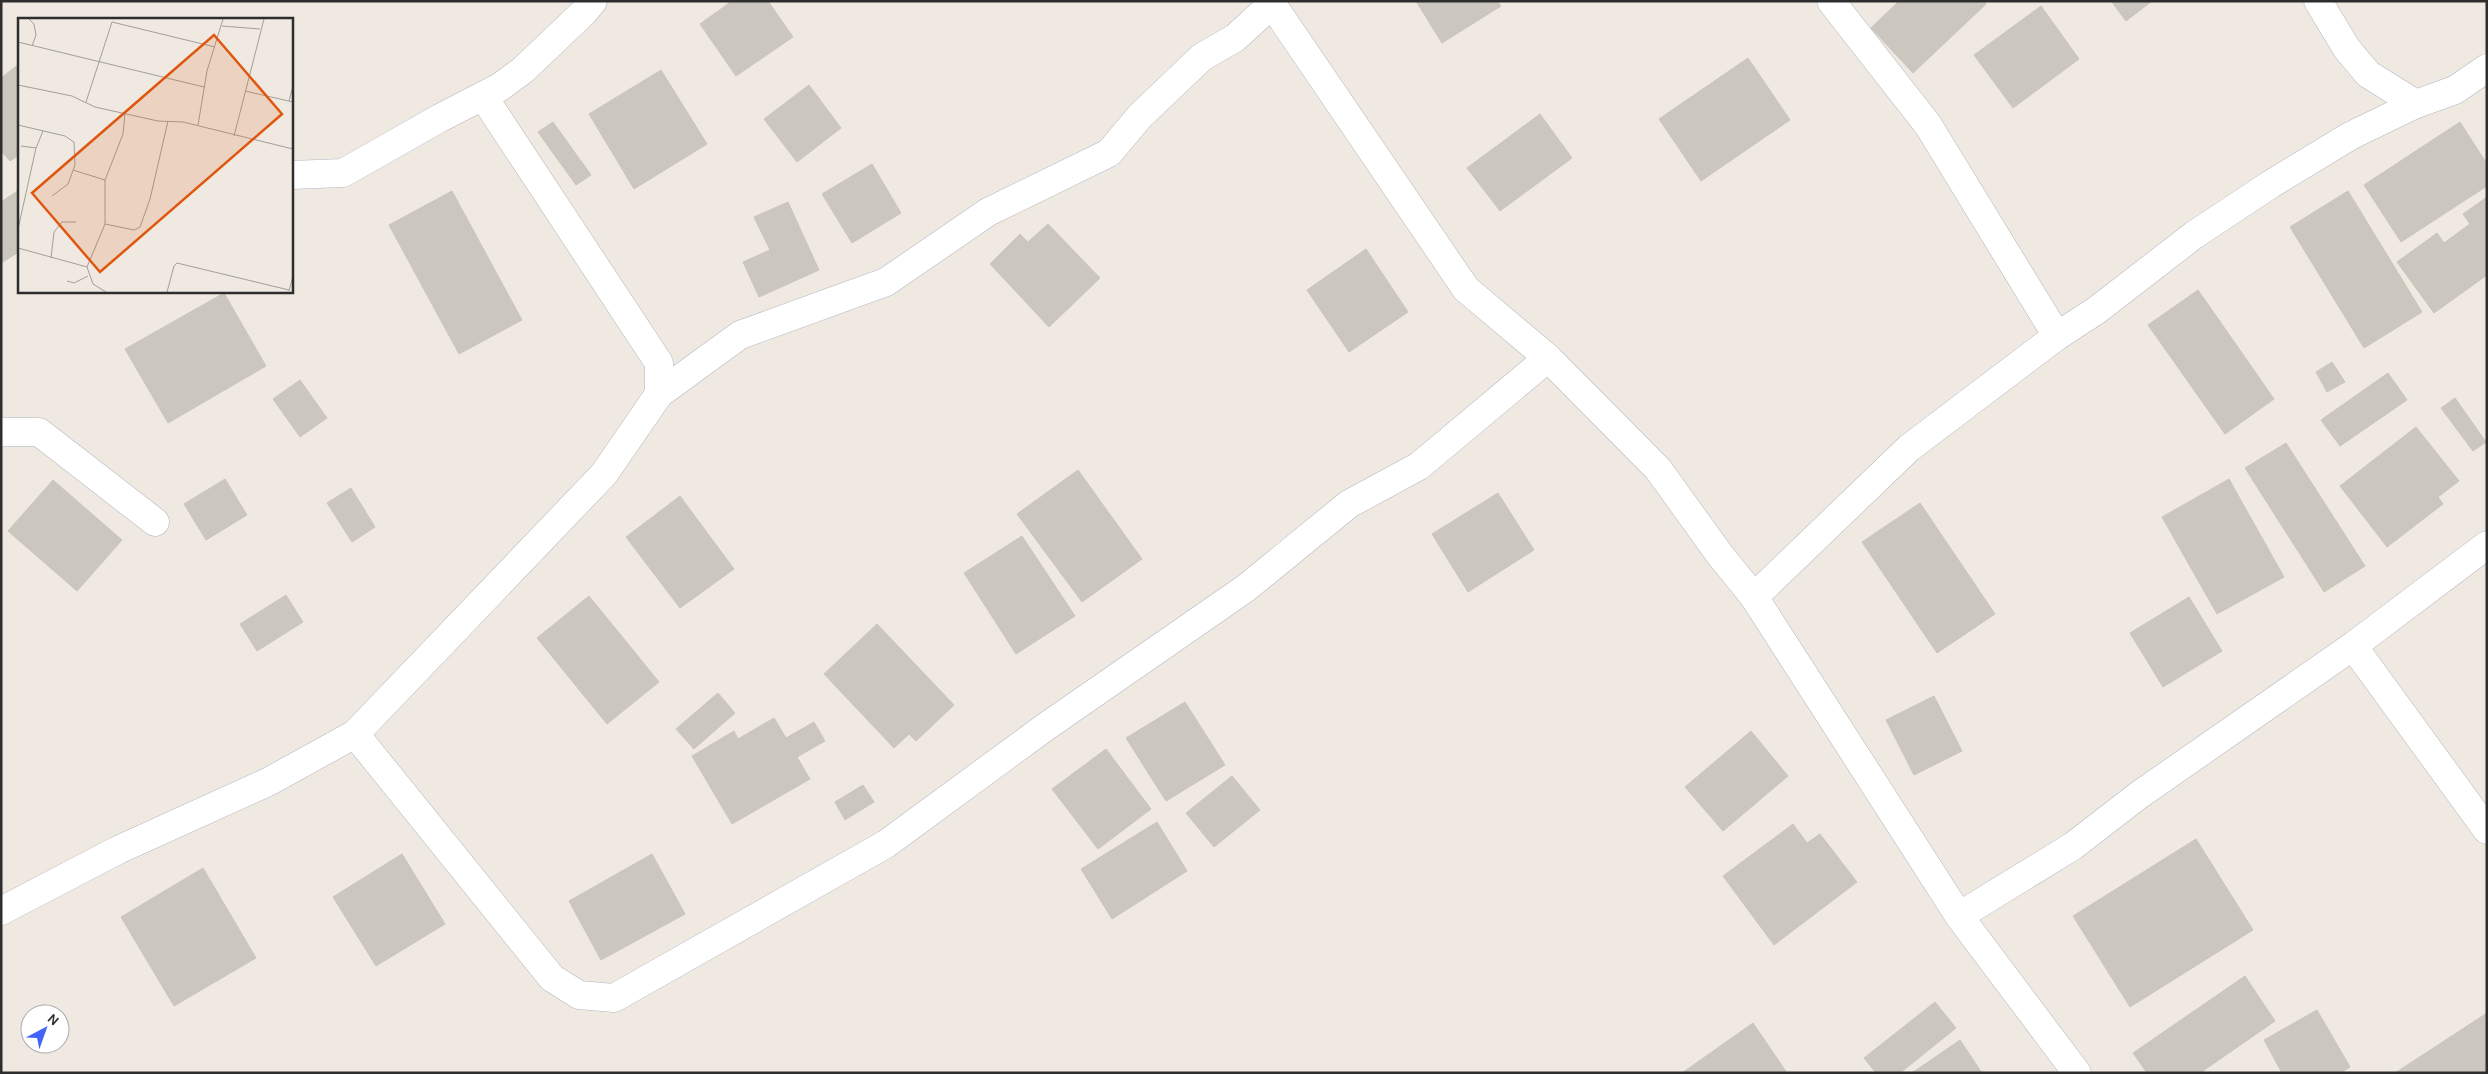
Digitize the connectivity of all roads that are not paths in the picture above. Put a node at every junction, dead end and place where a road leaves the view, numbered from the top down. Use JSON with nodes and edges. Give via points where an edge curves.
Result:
{"nodes":[{"id":1,"x":592,"y":1,"type":"edge"},
{"id":2,"x":1831,"y":1,"type":"edge"},
{"id":3,"x":2318,"y":1,"type":"edge"},
{"id":4,"x":1271,"y":2,"type":"edge"},
{"id":5,"x":2487,"y":68,"type":"edge"},
{"id":6,"x":483,"y":96,"type":"junction"},
{"id":7,"x":2416,"y":104,"type":"junction"},
{"id":8,"x":292,"y":175,"type":"edge"},
{"id":9,"x":2057,"y":336,"type":"junction"},
{"id":10,"x":1548,"y":358,"type":"junction"},
{"id":11,"x":659,"y":394,"type":"junction"},
{"id":12,"x":1,"y":432,"type":"edge"},
{"id":13,"x":155,"y":522,"type":"dead end"},
{"id":14,"x":2487,"y":545,"type":"edge"},
{"id":15,"x":1754,"y":597,"type":"junction"},
{"id":16,"x":2353,"y":646,"type":"junction"},
{"id":17,"x":355,"y":734,"type":"junction"},
{"id":18,"x":2487,"y":830,"type":"edge"},
{"id":19,"x":1,"y":911,"type":"edge"},
{"id":20,"x":1959,"y":916,"type":"junction"},
{"id":21,"x":2077,"y":1073,"type":"edge"}],
"edges":[{"from":1,"to":6,"type":"street","via":[[523,70],[500,88]]},
{"from":2,"to":9,"type":"street","via":[[1928,125]]},
{"from":3,"to":7,"type":"street","via":[[2347,49],[2368,74]]},
{"from":4,"to":10,"type":"street","via":[[1466,289]]},
{"from":4,"to":11,"type":"street","via":[[1235,38],[1202,57],[1140,116],[1109,153],[988,212],[886,282],[740,335]]},
{"from":5,"to":7,"type":"street","via":[[2455,90]]},
{"from":6,"to":8,"type":"street","via":[[342,173]]},
{"from":6,"to":11,"type":"street","via":[[659,363]]},
{"from":7,"to":9,"type":"street","via":[[2350,136],[2271,184],[2194,235],[2097,310]]},
{"from":9,"to":15,"type":"street","via":[[1909,448]]},
{"from":10,"to":15,"type":"street","via":[[1658,469]]},
{"from":10,"to":17,"type":"street","via":[[1418,466],[1349,504],[1246,588],[1044,728],[886,844],[614,998],[579,995],[552,978]]},
{"from":11,"to":17,"type":"street","via":[[604,474]]},
{"from":12,"to":13,"type":"street","via":[[39,432]]},
{"from":14,"to":16,"type":"street"},
{"from":15,"to":20,"type":"street"},
{"from":16,"to":18,"type":"street"},
{"from":16,"to":20,"type":"street","via":[[2139,795],[2073,846]]},
{"from":17,"to":19,"type":"street","via":[[268,782],[118,850]]},
{"from":20,"to":21,"type":"street"}]}
